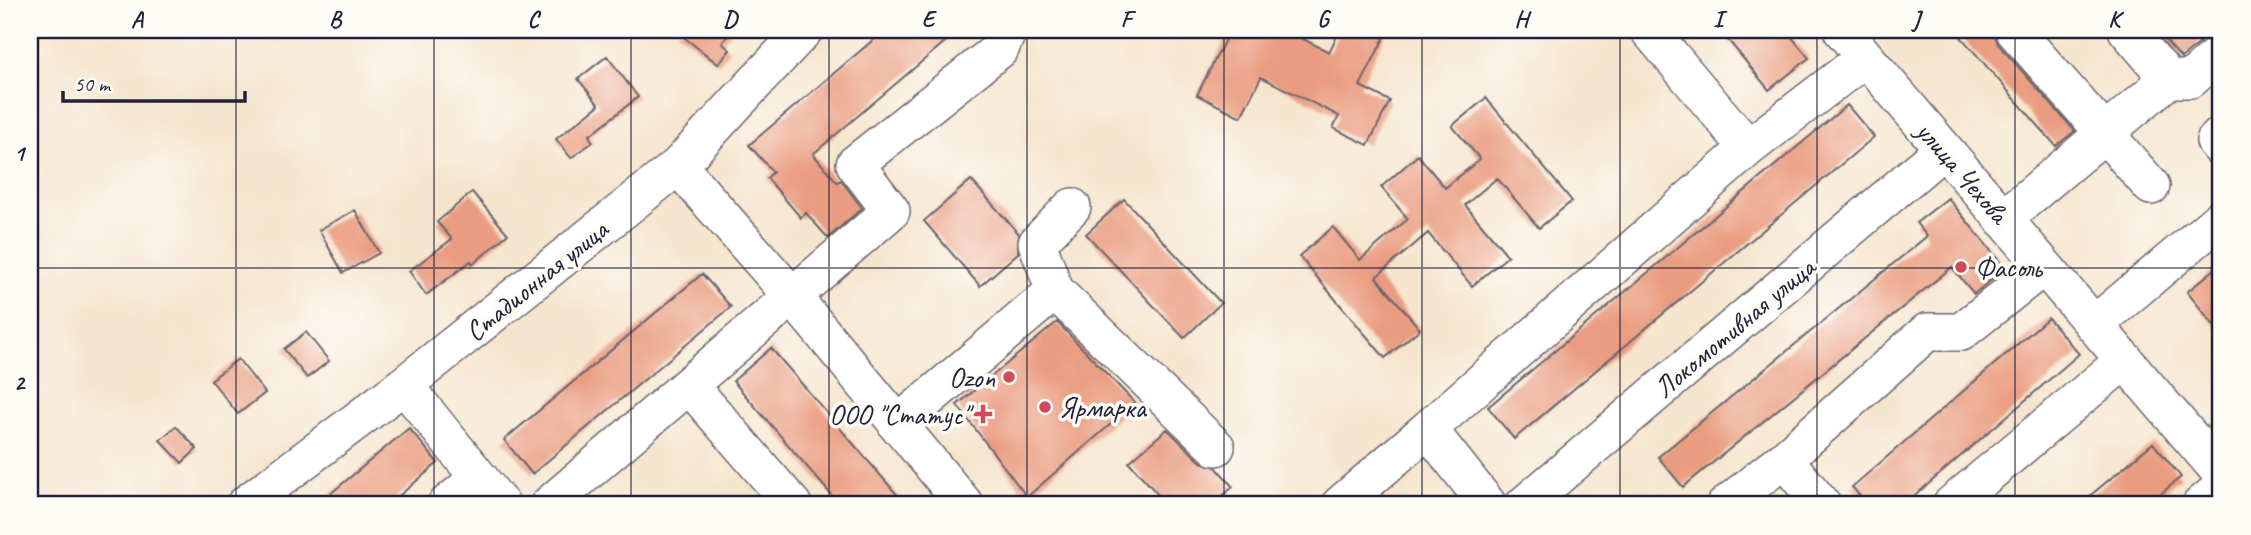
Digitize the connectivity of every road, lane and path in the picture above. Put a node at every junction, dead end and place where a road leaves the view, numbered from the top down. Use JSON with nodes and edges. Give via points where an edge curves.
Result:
{"nodes":[{"id":1,"x":804,"y":30,"type":"edge"},
{"id":2,"x":1008,"y":30,"type":"edge"},
{"id":3,"x":1649,"y":30,"type":"edge"},
{"id":4,"x":1842,"y":30,"type":"edge"},
{"id":5,"x":2014,"y":30,"type":"edge"},
{"id":6,"x":2127,"y":30,"type":"edge"},
{"id":7,"x":2221,"y":52,"type":"edge"},
{"id":8,"x":1866,"y":58,"type":"junction"},
{"id":9,"x":2169,"y":79,"type":"junction"},
{"id":10,"x":2105,"y":133,"type":"junction"},
{"id":11,"x":2221,"y":135,"type":"edge"},
{"id":12,"x":1748,"y":148,"type":"junction"},
{"id":13,"x":2221,"y":148,"type":"edge"},
{"id":14,"x":1944,"y":149,"type":"junction"},
{"id":15,"x":678,"y":166,"type":"junction"},
{"id":16,"x":2151,"y":186,"type":"dead end"},
{"id":17,"x":1072,"y":207,"type":"dead end"},
{"id":18,"x":2221,"y":218,"type":"edge"},
{"id":19,"x":2003,"y":219,"type":"junction"},
{"id":20,"x":2044,"y":266,"type":"junction"},
{"id":21,"x":1055,"y":291,"type":"junction"},
{"id":22,"x":792,"y":296,"type":"junction"},
{"id":23,"x":2094,"y":325,"type":"junction"},
{"id":24,"x":2125,"y":360,"type":"junction"},
{"id":25,"x":404,"y":385,"type":"junction"},
{"id":26,"x":689,"y":385,"type":"junction"},
{"id":27,"x":897,"y":425,"type":"junction"},
{"id":28,"x":1428,"y":429,"type":"junction"},
{"id":29,"x":1216,"y":447,"type":"dead end"},
{"id":30,"x":1784,"y":459,"type":"junction"},
{"id":31,"x":2221,"y":473,"type":"edge"},
{"id":32,"x":2221,"y":488,"type":"edge"},
{"id":33,"x":490,"y":491,"type":"edge"},
{"id":34,"x":245,"y":505,"type":"edge"},
{"id":35,"x":446,"y":505,"type":"edge"},
{"id":36,"x":549,"y":505,"type":"edge"},
{"id":37,"x":793,"y":505,"type":"edge"},
{"id":38,"x":965,"y":505,"type":"edge"},
{"id":39,"x":1340,"y":505,"type":"edge"},
{"id":40,"x":1488,"y":505,"type":"edge"},
{"id":41,"x":1524,"y":505,"type":"edge"},
{"id":42,"x":1726,"y":505,"type":"edge"},
{"id":43,"x":1822,"y":505,"type":"edge"},
{"id":44,"x":1951,"y":505,"type":"edge"},
{"id":45,"x":2201,"y":505,"type":"edge"}],
"edges":[{"from":1,"to":15,"type":"street","name":"Стадионная улица"},
{"from":2,"to":22,"type":"street","via":[[1000,49],[855,164],[891,211]]},
{"from":3,"to":12,"type":"street"},
{"from":4,"to":8,"type":"street","name":"улица Чехова"},
{"from":5,"to":10,"type":"street"},
{"from":6,"to":9,"type":"street"},
{"from":7,"to":9,"type":"street","via":[[2191,79]]},
{"from":8,"to":12,"type":"street"},
{"from":8,"to":14,"type":"street","name":"улица Чехова"},
{"from":9,"to":10,"type":"street"},
{"from":10,"to":16,"type":"street"},
{"from":10,"to":19,"type":"street"},
{"from":11,"to":13,"type":"street","via":[[2215,141]]},
{"from":12,"to":28,"type":"street"},
{"from":14,"to":19,"type":"street","name":"улица Чехова"},
{"from":14,"to":41,"type":"street","name":"Локомотивная улица"},
{"from":15,"to":22,"type":"street"},
{"from":15,"to":25,"type":"street","name":"Стадионная улица"},
{"from":17,"to":21,"type":"street","via":[[1037,243]]},
{"from":18,"to":23,"type":"street"},
{"from":19,"to":20,"type":"street","name":"улица Чехова"},
{"from":20,"to":23,"type":"street","name":"улица Чехова"},
{"from":20,"to":30,"type":"street","via":[[1961,332],[1927,332]]},
{"from":21,"to":27,"type":"street"},
{"from":21,"to":29,"type":"street"},
{"from":22,"to":26,"type":"street"},
{"from":22,"to":27,"type":"street"},
{"from":23,"to":24,"type":"street","name":"улица Чехова"},
{"from":24,"to":31,"type":"street","name":"улица Чехова"},
{"from":24,"to":44,"type":"street"},
{"from":25,"to":33,"type":"street"},
{"from":25,"to":34,"type":"street","name":"Стадионная улица"},
{"from":26,"to":36,"type":"street"},
{"from":26,"to":37,"type":"street"},
{"from":27,"to":38,"type":"street"},
{"from":28,"to":39,"type":"street"},
{"from":28,"to":40,"type":"street"},
{"from":30,"to":42,"type":"street"},
{"from":30,"to":43,"type":"street"},
{"from":32,"to":45,"type":"street"},
{"from":33,"to":35,"type":"street"}]}
